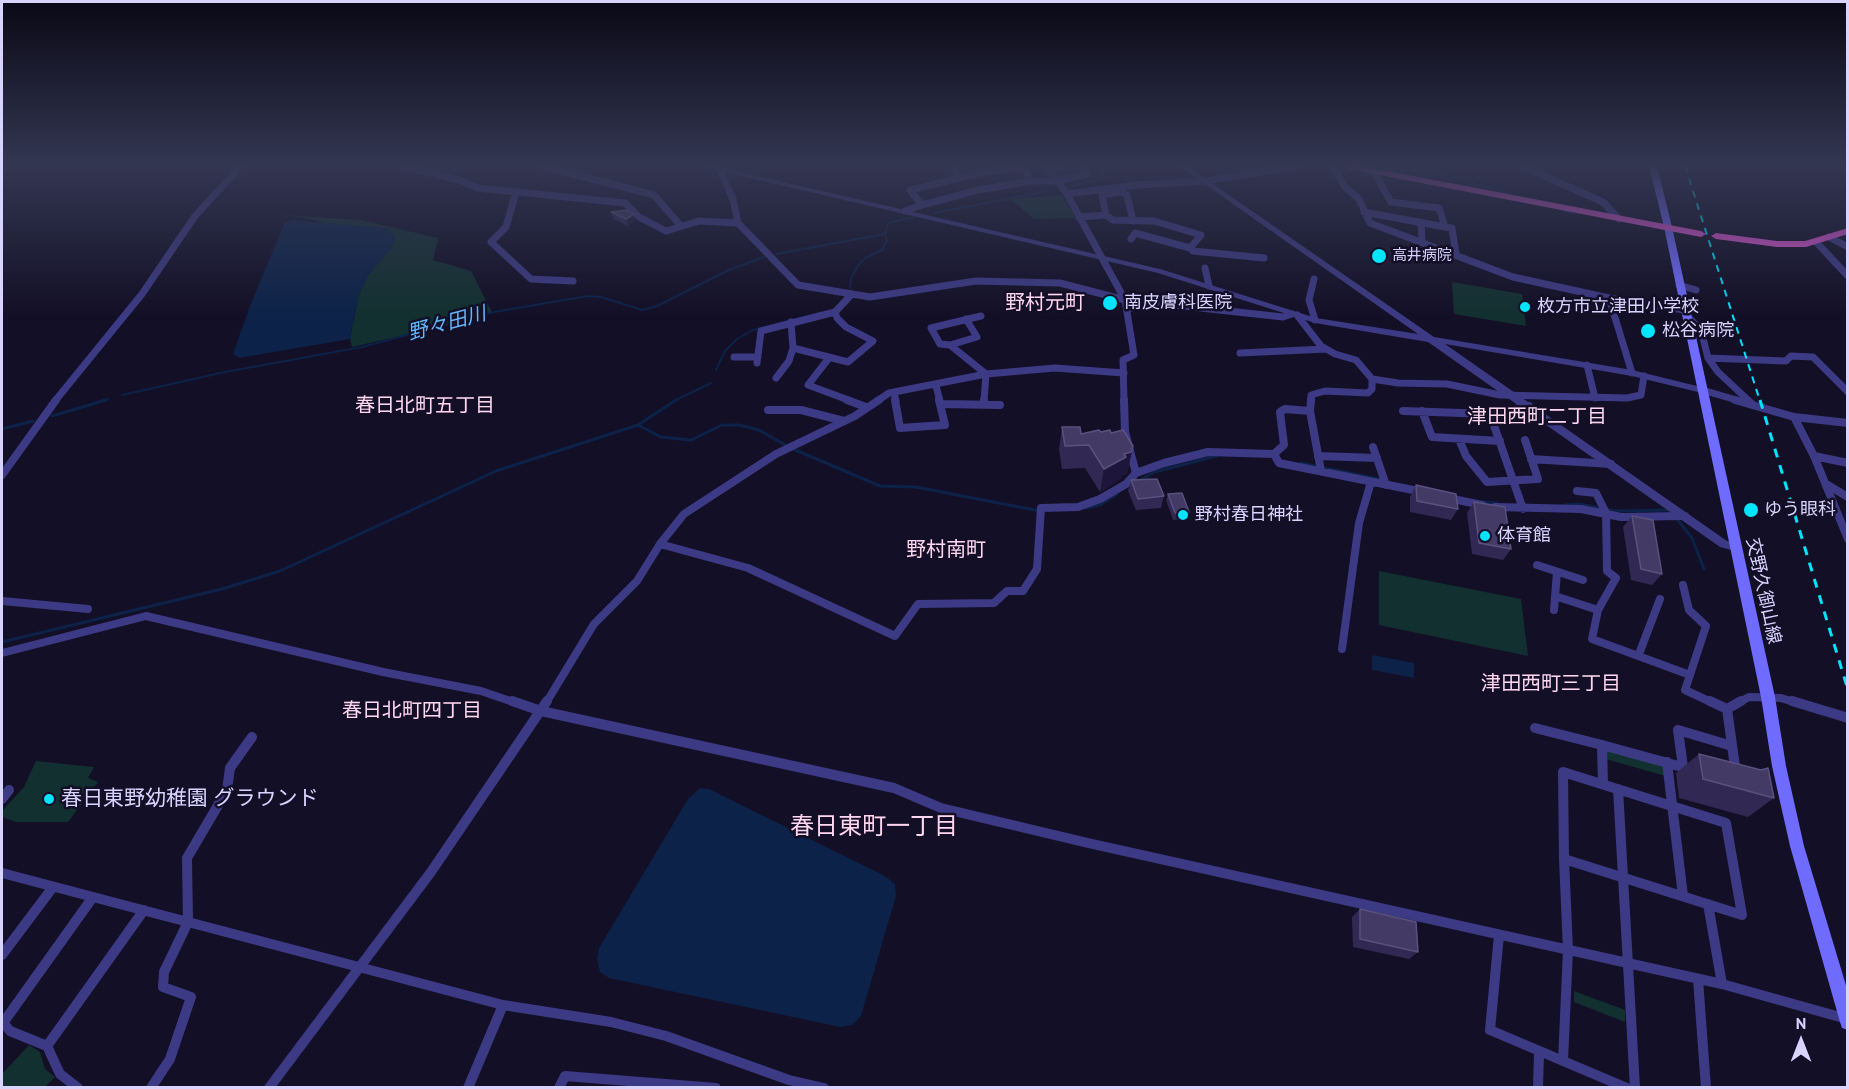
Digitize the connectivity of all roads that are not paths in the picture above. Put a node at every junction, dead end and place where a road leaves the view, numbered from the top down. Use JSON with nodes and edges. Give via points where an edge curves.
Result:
{"nodes":[{"id":1,"x":194,"y":217,"type":"edge"},
{"id":2,"x":509,"y":217,"type":"edge"},
{"id":3,"x":639,"y":217,"type":"edge"},
{"id":4,"x":673,"y":217,"type":"edge"},
{"id":5,"x":737,"y":217,"type":"edge"},
{"id":6,"x":930,"y":217,"type":"edge"},
{"id":7,"x":1078,"y":217,"type":"edge"},
{"id":8,"x":1109,"y":217,"type":"edge"},
{"id":9,"x":1135,"y":217,"type":"edge"},
{"id":10,"x":1258,"y":217,"type":"edge"},
{"id":11,"x":1367,"y":217,"type":"edge"},
{"id":12,"x":1391,"y":217,"type":"edge"},
{"id":13,"x":1442,"y":217,"type":"edge"},
{"id":14,"x":1608,"y":217,"type":"edge"},
{"id":15,"x":1665,"y":217,"type":"edge"},
{"id":16,"x":1619,"y":219,"type":"joint"},
{"id":17,"x":1137,"y":221,"type":"junction"},
{"id":18,"x":1420,"y":222,"type":"junction"},
{"id":19,"x":738,"y":223,"type":"junction"},
{"id":20,"x":680,"y":225,"type":"junction"},
{"id":21,"x":1445,"y":227,"type":"junction"},
{"id":22,"x":1668,"y":227,"type":"junction"},
{"id":23,"x":1848,"y":231,"type":"edge"},
{"id":24,"x":1701,"y":234,"type":"dead end"},
{"id":25,"x":1716,"y":236,"type":"dead end"},
{"id":26,"x":1829,"y":237,"type":"junction"},
{"id":27,"x":1422,"y":241,"type":"junction"},
{"id":28,"x":1816,"y":242,"type":"junction"},
{"id":29,"x":1848,"y":247,"type":"edge"},
{"id":30,"x":1190,"y":248,"type":"junction"},
{"id":31,"x":1456,"y":254,"type":"dead end"},
{"id":32,"x":1102,"y":257,"type":"junction"},
{"id":33,"x":1264,"y":258,"type":"dead end"},
{"id":34,"x":1205,"y":268,"type":"dead end"},
{"id":35,"x":1848,"y":276,"type":"edge"},
{"id":36,"x":1314,"y":279,"type":"dead end"},
{"id":37,"x":573,"y":281,"type":"dead end"},
{"id":38,"x":1679,"y":285,"type":"junction"},
{"id":39,"x":1209,"y":286,"type":"junction"},
{"id":40,"x":1696,"y":290,"type":"dead end"},
{"id":41,"x":852,"y":294,"type":"junction"},
{"id":42,"x":1609,"y":298,"type":"junction"},
{"id":43,"x":1125,"y":300,"type":"junction"},
{"id":44,"x":1127,"y":309,"type":"junction"},
{"id":45,"x":835,"y":312,"type":"junction"},
{"id":46,"x":1685,"y":312,"type":"junction"},
{"id":47,"x":1295,"y":315,"type":"junction"},
{"id":48,"x":981,"y":316,"type":"dead end"},
{"id":49,"x":966,"y":319,"type":"junction"},
{"id":50,"x":1315,"y":320,"type":"junction"},
{"id":51,"x":791,"y":322,"type":"junction"},
{"id":52,"x":1438,"y":342,"type":"junction"},
{"id":53,"x":950,"y":345,"type":"junction"},
{"id":54,"x":793,"y":348,"type":"junction"},
{"id":55,"x":1327,"y":349,"type":"junction"},
{"id":56,"x":1240,"y":353,"type":"dead end"},
{"id":57,"x":734,"y":357,"type":"dead end"},
{"id":58,"x":829,"y":358,"type":"junction"},
{"id":59,"x":1708,"y":358,"type":"junction"},
{"id":60,"x":1587,"y":365,"type":"junction"},
{"id":61,"x":1124,"y":373,"type":"junction"},
{"id":62,"x":1632,"y":373,"type":"junction"},
{"id":63,"x":986,"y":374,"type":"junction"},
{"id":64,"x":1644,"y":376,"type":"junction"},
{"id":65,"x":776,"y":378,"type":"dead end"},
{"id":66,"x":1371,"y":379,"type":"junction"},
{"id":67,"x":936,"y":386,"type":"junction"},
{"id":68,"x":1702,"y":390,"type":"junction"},
{"id":69,"x":894,"y":392,"type":"junction"},
{"id":70,"x":1848,"y":392,"type":"edge"},
{"id":71,"x":1513,"y":395,"type":"junction"},
{"id":72,"x":1595,"y":398,"type":"junction"},
{"id":73,"x":941,"y":404,"type":"junction"},
{"id":74,"x":984,"y":404,"type":"junction"},
{"id":75,"x":1000,"y":405,"type":"dead end"},
{"id":76,"x":1753,"y":405,"type":"junction"},
{"id":77,"x":1529,"y":406,"type":"junction"},
{"id":78,"x":866,"y":407,"type":"junction"},
{"id":79,"x":768,"y":410,"type":"dead end"},
{"id":80,"x":1310,"y":411,"type":"junction"},
{"id":81,"x":1403,"y":411,"type":"dead end"},
{"id":82,"x":1422,"y":411,"type":"junction"},
{"id":83,"x":1490,"y":414,"type":"junction"},
{"id":84,"x":1794,"y":417,"type":"junction"},
{"id":85,"x":844,"y":422,"type":"junction"},
{"id":86,"x":1848,"y":423,"type":"edge"},
{"id":87,"x":1459,"y":439,"type":"junction"},
{"id":88,"x":1525,"y":440,"type":"dead end"},
{"id":89,"x":1500,"y":441,"type":"junction"},
{"id":90,"x":1373,"y":447,"type":"dead end"},
{"id":91,"x":1318,"y":456,"type":"junction"},
{"id":92,"x":1814,"y":456,"type":"junction"},
{"id":93,"x":1276,"y":458,"type":"junction"},
{"id":94,"x":1377,"y":458,"type":"junction"},
{"id":95,"x":1531,"y":459,"type":"junction"},
{"id":96,"x":1848,"y":463,"type":"edge"},
{"id":97,"x":1612,"y":464,"type":"junction"},
{"id":98,"x":1320,"y":468,"type":"junction"},
{"id":99,"x":1136,"y":473,"type":"junction"},
{"id":100,"x":2,"y":475,"type":"edge"},
{"id":101,"x":1514,"y":479,"type":"junction"},
{"id":102,"x":1385,"y":481,"type":"junction"},
{"id":103,"x":1371,"y":482,"type":"junction"},
{"id":104,"x":1826,"y":484,"type":"junction"},
{"id":105,"x":1577,"y":492,"type":"dead end"},
{"id":106,"x":1430,"y":494,"type":"edge"},
{"id":107,"x":1441,"y":496,"type":"edge"},
{"id":108,"x":1848,"y":497,"type":"edge"},
{"id":109,"x":1522,"y":504,"type":"junction"},
{"id":110,"x":1604,"y":509,"type":"junction"},
{"id":111,"x":1685,"y":516,"type":"junction"},
{"id":112,"x":1848,"y":539,"type":"edge"},
{"id":113,"x":660,"y":544,"type":"junction"},
{"id":114,"x":1735,"y":547,"type":"junction"},
{"id":115,"x":1537,"y":565,"type":"dead end"},
{"id":116,"x":1557,"y":572,"type":"junction"},
{"id":117,"x":1583,"y":580,"type":"dead end"},
{"id":118,"x":1683,"y":585,"type":"dead end"},
{"id":119,"x":1555,"y":596,"type":"junction"},
{"id":120,"x":1660,"y":599,"type":"dead end"},
{"id":121,"x":2,"y":601,"type":"edge"},
{"id":122,"x":88,"y":609,"type":"dead end"},
{"id":123,"x":1554,"y":610,"type":"dead end"},
{"id":124,"x":1598,"y":610,"type":"junction"},
{"id":125,"x":1342,"y":649,"type":"dead end"},
{"id":126,"x":2,"y":653,"type":"edge"},
{"id":127,"x":1639,"y":654,"type":"junction"},
{"id":128,"x":1690,"y":675,"type":"junction"},
{"id":129,"x":1768,"y":697,"type":"junction"},
{"id":130,"x":1727,"y":709,"type":"junction"},
{"id":131,"x":541,"y":711,"type":"junction"},
{"id":132,"x":1848,"y":718,"type":"edge"},
{"id":133,"x":1535,"y":728,"type":"dead end"},
{"id":134,"x":252,"y":737,"type":"dead end"},
{"id":135,"x":1602,"y":745,"type":"junction"},
{"id":136,"x":1732,"y":746,"type":"junction"},
{"id":137,"x":1667,"y":762,"type":"junction"},
{"id":138,"x":1683,"y":767,"type":"junction"},
{"id":139,"x":1704,"y":773,"type":"edge"},
{"id":140,"x":1726,"y":779,"type":"edge"},
{"id":141,"x":1603,"y":784,"type":"junction"},
{"id":142,"x":1618,"y":789,"type":"junction"},
{"id":143,"x":9,"y":790,"type":"dead end"},
{"id":144,"x":2,"y":799,"type":"edge"},
{"id":145,"x":1672,"y":806,"type":"junction"},
{"id":146,"x":1564,"y":859,"type":"junction"},
{"id":147,"x":2,"y":873,"type":"edge"},
{"id":148,"x":1625,"y":878,"type":"junction"},
{"id":149,"x":53,"y":887,"type":"junction"},
{"id":150,"x":1683,"y":896,"type":"junction"},
{"id":151,"x":93,"y":897,"type":"junction"},
{"id":152,"x":1708,"y":904,"type":"junction"},
{"id":153,"x":144,"y":910,"type":"junction"},
{"id":154,"x":188,"y":922,"type":"junction"},
{"id":155,"x":1498,"y":935,"type":"junction"},
{"id":156,"x":1568,"y":950,"type":"junction"},
{"id":157,"x":2,"y":955,"type":"edge"},
{"id":158,"x":1630,"y":964,"type":"junction"},
{"id":159,"x":361,"y":967,"type":"junction"},
{"id":160,"x":1698,"y":979,"type":"junction"},
{"id":161,"x":1722,"y":984,"type":"junction"},
{"id":162,"x":503,"y":1005,"type":"junction"},
{"id":163,"x":1847,"y":1021,"type":"edge"},
{"id":164,"x":2,"y":1022,"type":"edge"},
{"id":165,"x":47,"y":1046,"type":"junction"},
{"id":166,"x":1539,"y":1053,"type":"junction"},
{"id":167,"x":1563,"y":1061,"type":"junction"},
{"id":168,"x":674,"y":1086,"type":"edge"},
{"id":169,"x":78,"y":1088,"type":"edge"},
{"id":170,"x":151,"y":1088,"type":"edge"},
{"id":171,"x":269,"y":1088,"type":"edge"},
{"id":172,"x":468,"y":1088,"type":"edge"},
{"id":173,"x":559,"y":1088,"type":"edge"},
{"id":174,"x":716,"y":1088,"type":"edge"},
{"id":175,"x":824,"y":1088,"type":"edge"},
{"id":176,"x":1538,"y":1088,"type":"edge"},
{"id":177,"x":1627,"y":1088,"type":"edge"},
{"id":178,"x":1635,"y":1088,"type":"edge"},
{"id":179,"x":1706,"y":1088,"type":"edge"}],
"edges":[{"from":1,"to":100,"type":"street","via":[[142,294],[62,392]]},
{"from":2,"to":37,"type":"street","via":[[506,227],[491,242],[531,279]]},
{"from":3,"to":20,"type":"street","via":[[666,231]]},
{"from":4,"to":20,"type":"street"},
{"from":5,"to":19,"type":"street"},
{"from":6,"to":32,"type":"street"},
{"from":7,"to":32,"type":"street"},
{"from":8,"to":17,"type":"street"},
{"from":9,"to":17,"type":"street"},
{"from":10,"to":52,"type":"street"},
{"from":11,"to":27,"type":"street","via":[[1370,223]]},
{"from":12,"to":18,"type":"street"},
{"from":13,"to":21,"type":"street"},
{"from":14,"to":16,"type":"highway"},
{"from":15,"to":22,"type":"main road","name":"交野久御山線"},
{"from":16,"to":22,"type":"highway"},
{"from":17,"to":30,"type":"street","via":[[1133,236]]},
{"from":17,"to":30,"type":"street","via":[[1154,221],[1201,235]]},
{"from":18,"to":21,"type":"street"},
{"from":18,"to":27,"type":"street"},
{"from":19,"to":20,"type":"street","via":[[699,220]]},
{"from":19,"to":41,"type":"street","via":[[798,285]]},
{"from":21,"to":31,"type":"street","via":[[1452,228]]},
{"from":22,"to":24,"type":"highway"},
{"from":22,"to":38,"type":"main road","name":"交野久御山線"},
{"from":23,"to":26,"type":"highway"},
{"from":25,"to":28,"type":"highway","via":[[1777,244]]},
{"from":26,"to":28,"type":"highway"},
{"from":26,"to":29,"type":"street"},
{"from":27,"to":42,"type":"street","via":[[1513,277]]},
{"from":28,"to":35,"type":"street"},
{"from":30,"to":33,"type":"street"},
{"from":32,"to":39,"type":"street"},
{"from":32,"to":43,"type":"street"},
{"from":34,"to":39,"type":"street"},
{"from":36,"to":50,"type":"street","via":[[1309,300]]},
{"from":38,"to":40,"type":"street"},
{"from":38,"to":46,"type":"main road","name":"交野久御山線"},
{"from":39,"to":47,"type":"street"},
{"from":41,"to":43,"type":"street","via":[[887,296],[978,280],[1012,280],[1060,283]]},
{"from":41,"to":45,"type":"street"},
{"from":42,"to":46,"type":"street"},
{"from":42,"to":62,"type":"street"},
{"from":43,"to":44,"type":"street"},
{"from":44,"to":47,"type":"street","via":[[1155,303],[1283,317]]},
{"from":44,"to":61,"type":"street","via":[[1134,355],[1123,360]]},
{"from":45,"to":51,"type":"street"},
{"from":45,"to":58,"type":"street","via":[[846,327],[873,341],[848,362]]},
{"from":46,"to":59,"type":"street","via":[[1701,330]]},
{"from":46,"to":68,"type":"main road","name":"交野久御山線"},
{"from":47,"to":50,"type":"street"},
{"from":47,"to":55,"type":"street"},
{"from":48,"to":49,"type":"street"},
{"from":49,"to":53,"type":"street","via":[[977,337]]},
{"from":49,"to":53,"type":"street","via":[[930,328],[940,344]]},
{"from":50,"to":52,"type":"street"},
{"from":51,"to":54,"type":"street"},
{"from":51,"to":57,"type":"street","via":[[761,331],[757,360]]},
{"from":52,"to":60,"type":"street"},
{"from":52,"to":71,"type":"street"},
{"from":53,"to":63,"type":"street"},
{"from":54,"to":58,"type":"street"},
{"from":54,"to":65,"type":"street"},
{"from":55,"to":56,"type":"street"},
{"from":55,"to":66,"type":"street","via":[[1356,360]]},
{"from":58,"to":78,"type":"street","via":[[808,385]]},
{"from":59,"to":70,"type":"street","via":[[1786,361],[1791,356],[1813,357]]},
{"from":59,"to":76,"type":"street"},
{"from":60,"to":62,"type":"street"},
{"from":60,"to":72,"type":"street"},
{"from":61,"to":63,"type":"street","via":[[1055,369]]},
{"from":61,"to":99,"type":"street","via":[[1125,432]]},
{"from":62,"to":64,"type":"street"},
{"from":63,"to":67,"type":"street"},
{"from":63,"to":74,"type":"street"},
{"from":64,"to":68,"type":"street"},
{"from":64,"to":72,"type":"street","via":[[1641,394],[1636,398]]},
{"from":66,"to":71,"type":"street","via":[[1446,384],[1480,393]]},
{"from":66,"to":80,"type":"street","via":[[1372,389],[1368,393],[1313,393]]},
{"from":67,"to":69,"type":"street"},
{"from":67,"to":73,"type":"street"},
{"from":68,"to":76,"type":"street"},
{"from":68,"to":114,"type":"main road","name":"交野久御山線"},
{"from":69,"to":73,"type":"street","via":[[900,428],[945,425]]},
{"from":69,"to":78,"type":"street"},
{"from":71,"to":72,"type":"street"},
{"from":71,"to":77,"type":"street"},
{"from":73,"to":74,"type":"street"},
{"from":74,"to":75,"type":"street"},
{"from":76,"to":84,"type":"street"},
{"from":77,"to":83,"type":"street"},
{"from":77,"to":97,"type":"street"},
{"from":78,"to":85,"type":"street"},
{"from":79,"to":85,"type":"street","via":[[801,410]]},
{"from":80,"to":91,"type":"street"},
{"from":80,"to":93,"type":"street","via":[[1280,412],[1284,445]]},
{"from":81,"to":82,"type":"street"},
{"from":82,"to":83,"type":"street"},
{"from":82,"to":87,"type":"street","via":[[1432,437]]},
{"from":83,"to":89,"type":"street"},
{"from":84,"to":86,"type":"street"},
{"from":84,"to":92,"type":"street"},
{"from":85,"to":113,"type":"street","via":[[784,450],[684,514]]},
{"from":87,"to":89,"type":"street"},
{"from":87,"to":101,"type":"street","via":[[1466,456],[1487,482]]},
{"from":88,"to":95,"type":"street"},
{"from":89,"to":101,"type":"street"},
{"from":90,"to":94,"type":"street"},
{"from":91,"to":94,"type":"street"},
{"from":91,"to":98,"type":"street"},
{"from":92,"to":96,"type":"street"},
{"from":92,"to":104,"type":"street"},
{"from":93,"to":98,"type":"street"},
{"from":93,"to":99,"type":"street","via":[[1208,452]]},
{"from":94,"to":102,"type":"street"},
{"from":95,"to":97,"type":"street"},
{"from":95,"to":101,"type":"street","via":[[1538,479]]},
{"from":97,"to":111,"type":"street"},
{"from":98,"to":103,"type":"street"},
{"from":99,"to":113,"type":"street","via":[[1126,484],[1100,499],[1078,507],[1041,511],[1037,569],[1023,591],[1007,591],[994,603],[918,604],[895,636],[748,568]]},
{"from":101,"to":109,"type":"street"},
{"from":102,"to":103,"type":"street"},
{"from":102,"to":106,"type":"street"},
{"from":103,"to":125,"type":"street","via":[[1359,523]]},
{"from":104,"to":108,"type":"street"},
{"from":104,"to":112,"type":"street"},
{"from":105,"to":110,"type":"street","via":[[1596,493]]},
{"from":107,"to":109,"type":"street","via":[[1497,508]]},
{"from":109,"to":110,"type":"street"},
{"from":110,"to":111,"type":"street","via":[[1621,517]]},
{"from":110,"to":124,"type":"street","via":[[1607,571],[1617,578]]},
{"from":111,"to":114,"type":"street","via":[[1724,544]]},
{"from":113,"to":131,"type":"street","via":[[637,581],[594,624]]},
{"from":114,"to":129,"type":"main road","name":"交野久御山線"},
{"from":115,"to":116,"type":"street"},
{"from":116,"to":117,"type":"street"},
{"from":116,"to":119,"type":"street"},
{"from":118,"to":128,"type":"street","via":[[1689,610],[1706,627]]},
{"from":119,"to":123,"type":"street"},
{"from":119,"to":124,"type":"street"},
{"from":120,"to":127,"type":"street"},
{"from":121,"to":122,"type":"street"},
{"from":124,"to":127,"type":"street","via":[[1592,639]]},
{"from":126,"to":131,"type":"street","via":[[146,616],[481,691]]},
{"from":127,"to":128,"type":"street"},
{"from":128,"to":130,"type":"street","via":[[1685,690]]},
{"from":129,"to":130,"type":"street","via":[[1749,697]]},
{"from":129,"to":132,"type":"street"},
{"from":129,"to":163,"type":"main road","name":"交野久御山線","via":[[1797,846]]},
{"from":130,"to":136,"type":"street"},
{"from":131,"to":155,"type":"street","via":[[894,788],[941,808]]},
{"from":131,"to":159,"type":"street"},
{"from":133,"to":135,"type":"street"},
{"from":134,"to":154,"type":"street","via":[[230,768],[227,790],[187,858]]},
{"from":135,"to":137,"type":"street"},
{"from":135,"to":141,"type":"street"},
{"from":136,"to":138,"type":"street","via":[[1678,730]]},
{"from":136,"to":140,"type":"street","via":[[1737,782]]},
{"from":137,"to":138,"type":"street"},
{"from":137,"to":145,"type":"street"},
{"from":138,"to":139,"type":"street"},
{"from":141,"to":142,"type":"street"},
{"from":141,"to":146,"type":"street","via":[[1563,772]]},
{"from":142,"to":145,"type":"street"},
{"from":142,"to":148,"type":"street"},
{"from":143,"to":144,"type":"street"},
{"from":145,"to":150,"type":"street"},
{"from":145,"to":152,"type":"street","via":[[1726,823],[1742,915]]},
{"from":146,"to":148,"type":"street"},
{"from":146,"to":156,"type":"street"},
{"from":147,"to":149,"type":"street"},
{"from":148,"to":150,"type":"street"},
{"from":148,"to":158,"type":"street"},
{"from":149,"to":151,"type":"street"},
{"from":149,"to":157,"type":"street"},
{"from":150,"to":152,"type":"street"},
{"from":151,"to":153,"type":"street"},
{"from":151,"to":164,"type":"street"},
{"from":152,"to":161,"type":"street"},
{"from":153,"to":154,"type":"street"},
{"from":153,"to":165,"type":"street"},
{"from":154,"to":159,"type":"street"},
{"from":154,"to":170,"type":"street","via":[[164,972],[163,987],[190,997],[170,1059]]},
{"from":155,"to":156,"type":"street"},
{"from":155,"to":166,"type":"street","via":[[1490,1030]]},
{"from":156,"to":158,"type":"street"},
{"from":156,"to":167,"type":"street"},
{"from":158,"to":160,"type":"street"},
{"from":158,"to":178,"type":"street"},
{"from":159,"to":162,"type":"street"},
{"from":159,"to":171,"type":"street"},
{"from":160,"to":161,"type":"street"},
{"from":160,"to":179,"type":"street"},
{"from":161,"to":163,"type":"street"},
{"from":162,"to":172,"type":"street"},
{"from":162,"to":175,"type":"street","via":[[611,1022],[666,1036],[789,1080]]},
{"from":164,"to":165,"type":"street","via":[[10,1031]]},
{"from":165,"to":169,"type":"street","via":[[60,1074]]},
{"from":166,"to":167,"type":"street"},
{"from":166,"to":176,"type":"street"},
{"from":167,"to":177,"type":"street"},
{"from":168,"to":173,"type":"street","via":[[565,1076]]},
{"from":168,"to":174,"type":"street"}]}
